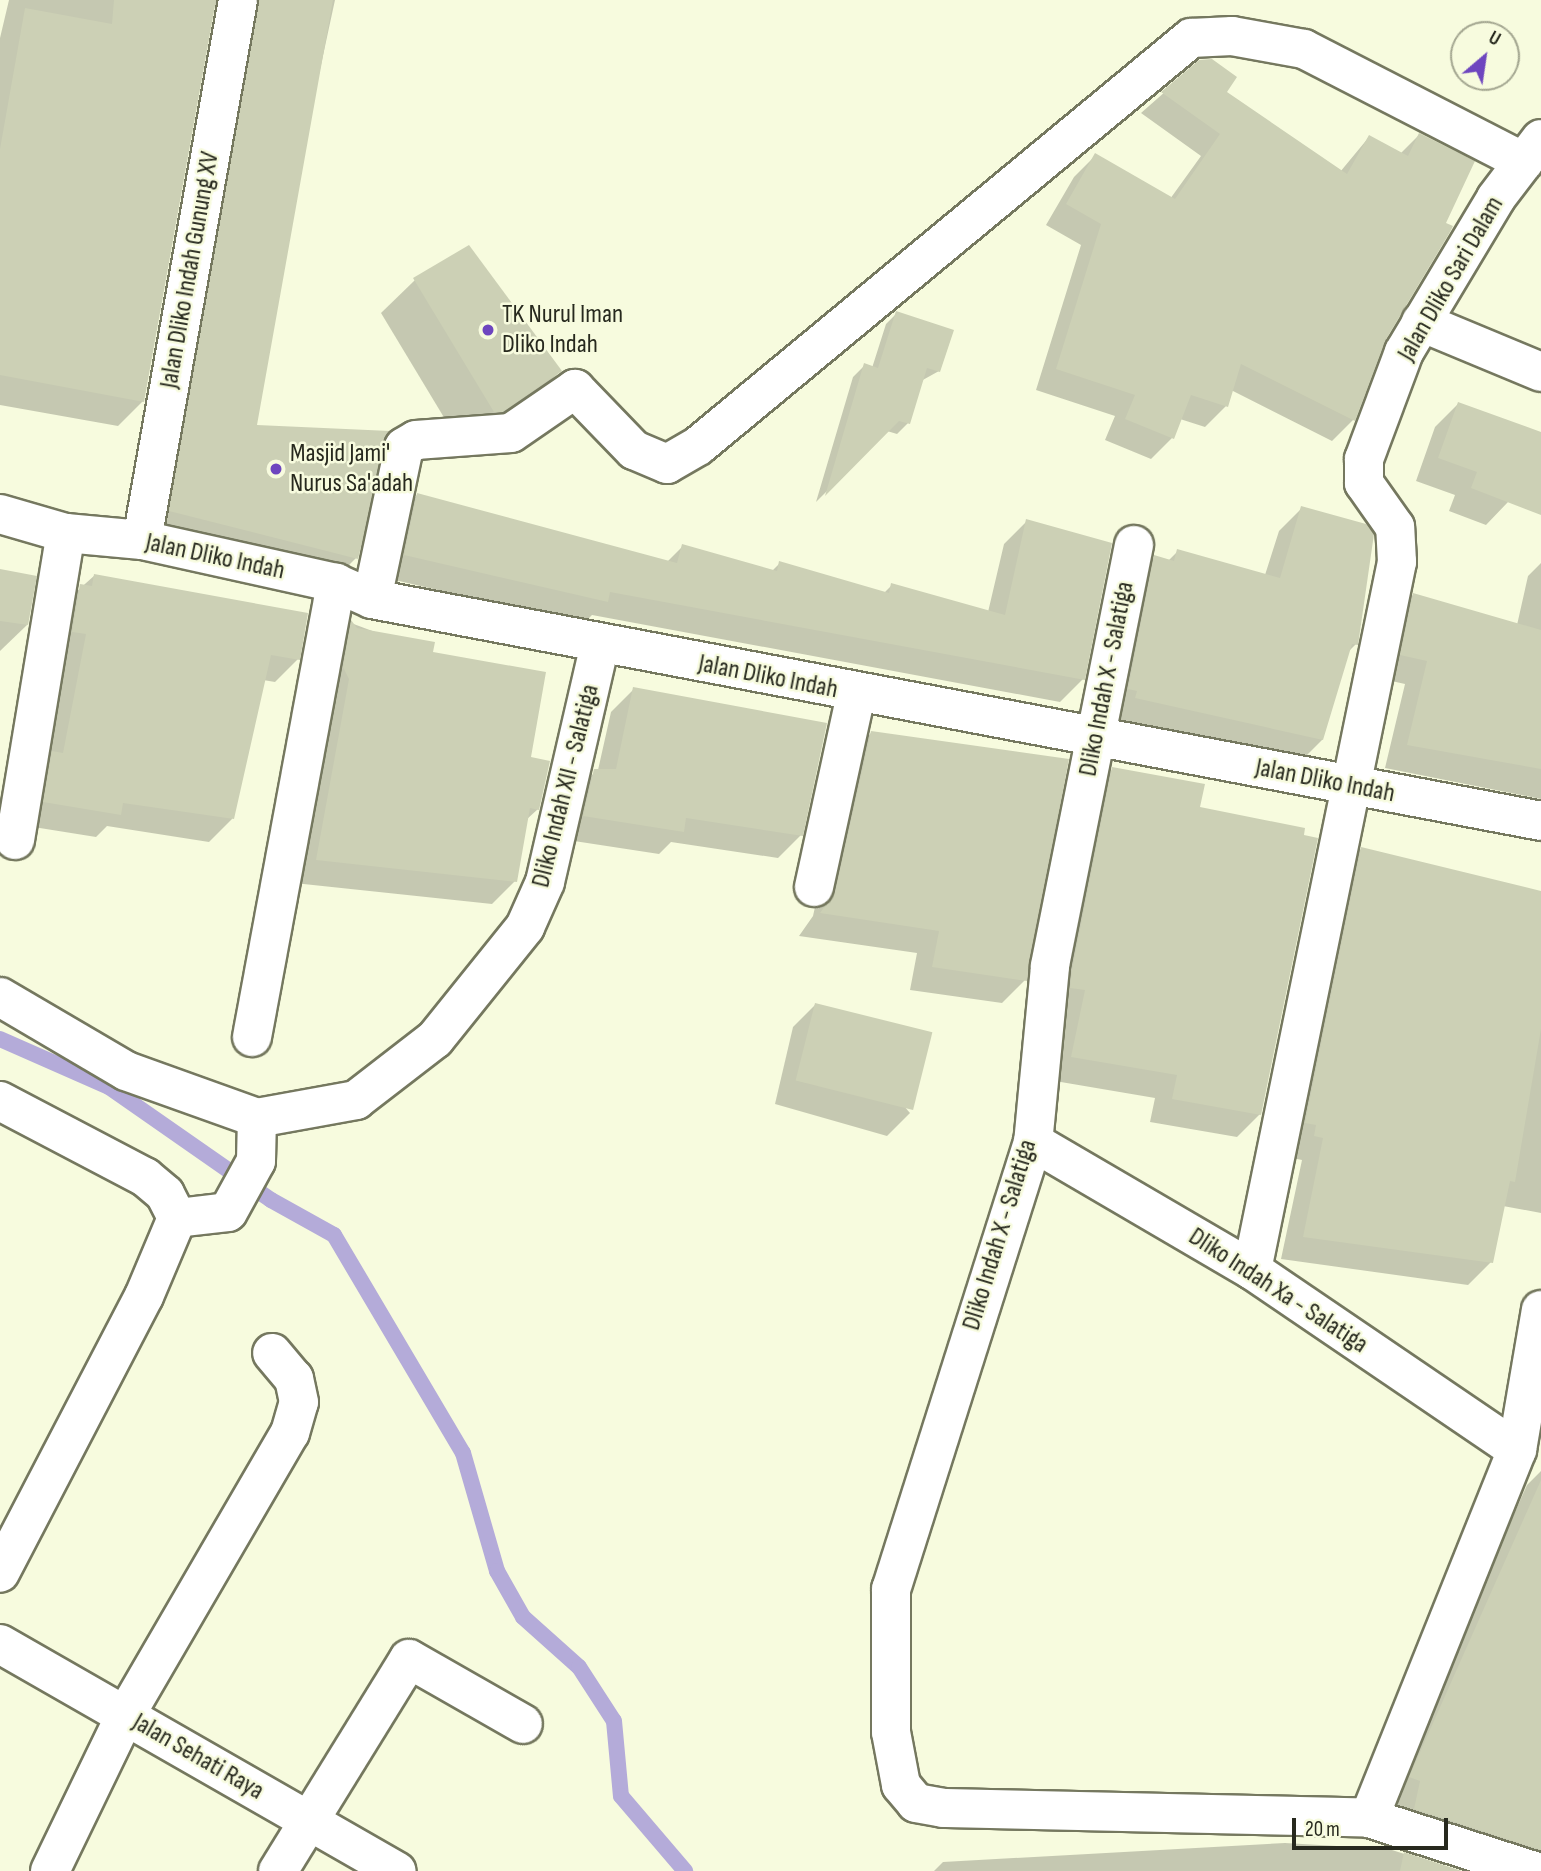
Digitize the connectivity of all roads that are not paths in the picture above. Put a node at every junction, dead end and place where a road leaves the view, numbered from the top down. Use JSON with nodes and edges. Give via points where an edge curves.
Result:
{"nodes":[{"id":1,"x":238,"y":0,"type":"edge"},
{"id":2,"x":1532,"y":150,"type":"edge"},
{"id":3,"x":1421,"y":322,"type":"junction"},
{"id":4,"x":1541,"y":372,"type":"edge"},
{"id":5,"x":0,"y":514,"type":"edge"},
{"id":6,"x":66,"y":533,"type":"junction"},
{"id":7,"x":142,"y":540,"type":"junction"},
{"id":8,"x":1134,"y":545,"type":"dead end"},
{"id":9,"x":336,"y":583,"type":"junction"},
{"id":10,"x":372,"y":599,"type":"junction"},
{"id":11,"x":600,"y":643,"type":"junction"},
{"id":12,"x":856,"y":695,"type":"junction"},
{"id":13,"x":1096,"y":737,"type":"junction"},
{"id":14,"x":1351,"y":787,"type":"junction"},
{"id":15,"x":1541,"y":821,"type":"edge"},
{"id":16,"x":15,"y":840,"type":"dead end"},
{"id":17,"x":814,"y":887,"type":"dead end"},
{"id":18,"x":0,"y":997,"type":"edge"},
{"id":19,"x":252,"y":1037,"type":"dead end"},
{"id":20,"x":5,"y":1115,"type":"edge"},
{"id":21,"x":257,"y":1118,"type":"junction"},
{"id":22,"x":1033,"y":1142,"type":"junction"},
{"id":23,"x":177,"y":1218,"type":"junction"},
{"id":24,"x":1252,"y":1270,"type":"junction"},
{"id":25,"x":1541,"y":1310,"type":"edge"},
{"id":26,"x":272,"y":1353,"type":"dead end"},
{"id":27,"x":1517,"y":1450,"type":"junction"},
{"id":28,"x":0,"y":1573,"type":"edge"},
{"id":29,"x":0,"y":1644,"type":"edge"},
{"id":30,"x":125,"y":1716,"type":"junction"},
{"id":31,"x":523,"y":1724,"type":"dead end"},
{"id":32,"x":1369,"y":1818,"type":"junction"},
{"id":33,"x":310,"y":1821,"type":"junction"},
{"id":34,"x":50,"y":1871,"type":"edge"},
{"id":35,"x":278,"y":1871,"type":"edge"},
{"id":36,"x":397,"y":1871,"type":"edge"},
{"id":37,"x":1534,"y":1871,"type":"edge"}],
"edges":[{"from":1,"to":7,"type":"street","name":"Jalan Dliko Indah Gunung XV"},
{"from":2,"to":3,"type":"street","name":"Jalan Dliko Sari Dalam"},
{"from":2,"to":10,"type":"street","via":[[1304,49],[1232,36],[1191,38],[698,446],[667,464],[634,450],[575,388],[511,433],[416,440],[404,447]]},
{"from":3,"to":4,"type":"street"},
{"from":3,"to":14,"type":"street","name":"Jalan Dliko Sari Dalam","via":[[1364,459],[1364,482],[1395,527],[1398,549]]},
{"from":5,"to":6,"type":"street","name":"Jalan Dliko Indah"},
{"from":6,"to":7,"type":"street","name":"Jalan Dliko Indah"},
{"from":6,"to":16,"type":"street"},
{"from":7,"to":9,"type":"street","name":"Jalan Dliko Indah"},
{"from":8,"to":13,"type":"street","name":"Dliko Indah X - Salatiga"},
{"from":9,"to":10,"type":"street","name":"Jalan Dliko Indah"},
{"from":9,"to":19,"type":"street"},
{"from":10,"to":11,"type":"street","name":"Jalan Dliko Indah"},
{"from":11,"to":12,"type":"street","name":"Jalan Dliko Indah"},
{"from":11,"to":21,"type":"street","name":"Dliko Indah XII - Salatiga","via":[[545,882],[517,939],[435,1039],[356,1100]]},
{"from":12,"to":13,"type":"street","name":"Jalan Dliko Indah"},
{"from":12,"to":17,"type":"street"},
{"from":13,"to":14,"type":"street","name":"Jalan Dliko Indah"},
{"from":13,"to":22,"type":"street","name":"Dliko Indah X - Salatiga","via":[[1050,967]]},
{"from":14,"to":15,"type":"street","name":"Jalan Dliko Indah"},
{"from":14,"to":24,"type":"street","name":"Jalan Dliko Sari Dalam"},
{"from":18,"to":21,"type":"street","name":"Dliko Indah XII - Salatiga","via":[[126,1072]]},
{"from":20,"to":23,"type":"street","via":[[145,1177],[165,1194]]},
{"from":21,"to":23,"type":"street","via":[[256,1161],[228,1212]]},
{"from":22,"to":24,"type":"street","name":"Dliko Indah Xa - Salatiga"},
{"from":22,"to":32,"type":"street","name":"Dliko Indah X - Salatiga","via":[[891,1589],[891,1732],[901,1785],[916,1803],[943,1808]]},
{"from":23,"to":28,"type":"street","via":[[144,1296]]},
{"from":24,"to":27,"type":"street","name":"Dliko Indah Xa - Salatiga"},
{"from":25,"to":27,"type":"street"},
{"from":26,"to":30,"type":"street","via":[[294,1379],[299,1402],[290,1433]]},
{"from":27,"to":32,"type":"street"},
{"from":29,"to":30,"type":"street","name":"Jalan Sehati Raya"},
{"from":30,"to":33,"type":"street","name":"Jalan Sehati Raya"},
{"from":30,"to":34,"type":"street"},
{"from":31,"to":33,"type":"street","via":[[409,1659]]},
{"from":32,"to":37,"type":"street","name":"Dliko Indah X - Salatiga"},
{"from":33,"to":35,"type":"street"},
{"from":33,"to":36,"type":"street","name":"Jalan Sehati Raya"}]}
